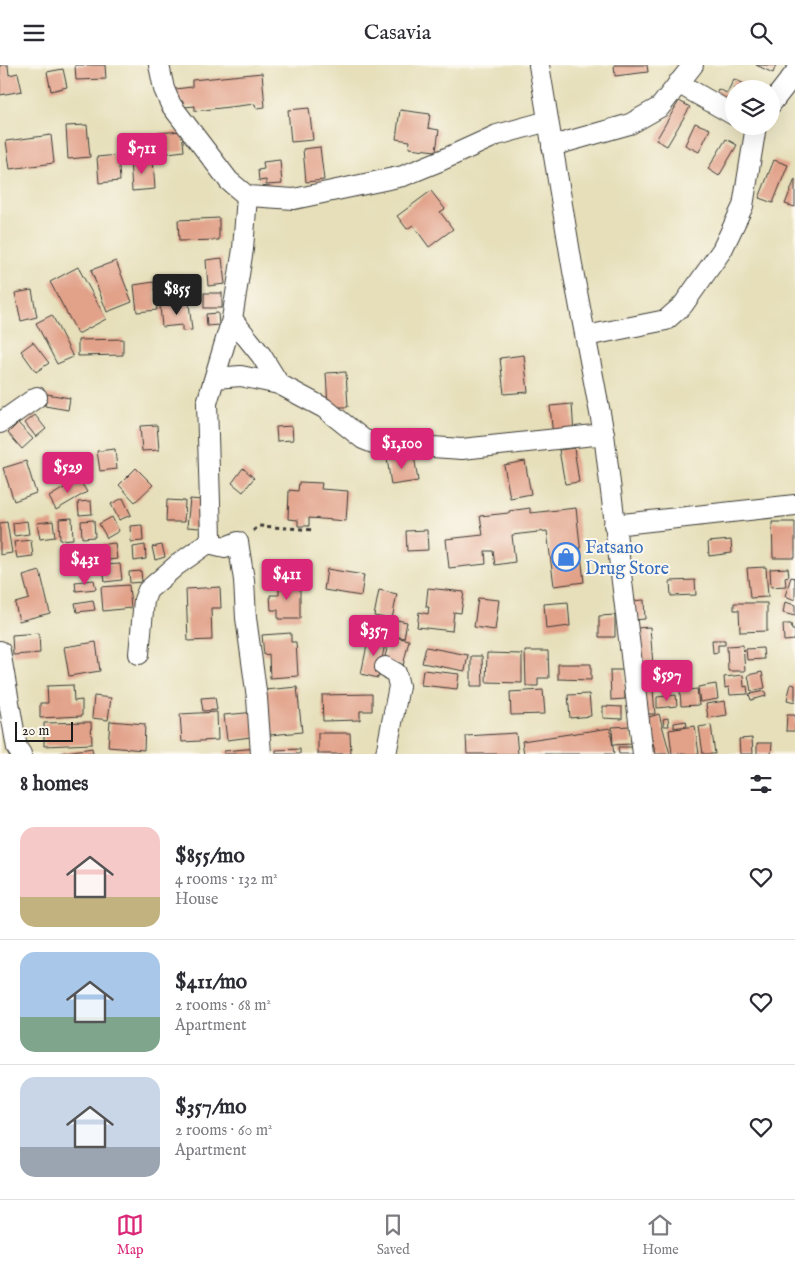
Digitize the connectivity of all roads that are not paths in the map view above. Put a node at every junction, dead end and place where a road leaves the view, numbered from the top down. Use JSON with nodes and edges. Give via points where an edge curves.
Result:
{"nodes":[{"id":1,"x":159,"y":65,"type":"edge"},
{"id":2,"x":539,"y":65,"type":"edge"},
{"id":3,"x":693,"y":65,"type":"edge"},
{"id":4,"x":795,"y":73,"type":"edge"},
{"id":5,"x":678,"y":83,"type":"junction"},
{"id":6,"x":780,"y":92,"type":"edge"},
{"id":7,"x":725,"y":110,"type":"edge"},
{"id":8,"x":548,"y":121,"type":"junction"},
{"id":9,"x":755,"y":135,"type":"edge"},
{"id":10,"x":552,"y":146,"type":"junction"},
{"id":11,"x":246,"y":196,"type":"junction"},
{"id":12,"x":232,"y":319,"type":"junction"},
{"id":13,"x":586,"y":336,"type":"junction"},
{"id":14,"x":214,"y":378,"type":"junction"},
{"id":15,"x":280,"y":384,"type":"junction"},
{"id":16,"x":37,"y":397,"type":"dead end"},
{"id":17,"x":0,"y":423,"type":"edge"},
{"id":18,"x":604,"y":434,"type":"junction"},
{"id":19,"x":795,"y":505,"type":"edge"},
{"id":20,"x":614,"y":525,"type":"junction"},
{"id":21,"x":208,"y":543,"type":"junction"},
{"id":22,"x":0,"y":651,"type":"edge"},
{"id":23,"x":139,"y":654,"type":"dead end"},
{"id":24,"x":385,"y":667,"type":"dead end"},
{"id":25,"x":20,"y":754,"type":"edge"},
{"id":26,"x":261,"y":754,"type":"edge"},
{"id":27,"x":386,"y":754,"type":"edge"},
{"id":28,"x":643,"y":754,"type":"edge"}],
"edges":[{"from":1,"to":11,"type":"street","via":[[171,105],[229,181]]},
{"from":2,"to":8,"type":"street"},
{"from":3,"to":5,"type":"street"},
{"from":4,"to":6,"type":"street"},
{"from":5,"to":7,"type":"street"},
{"from":5,"to":10,"type":"street","via":[[660,107],[642,118]]},
{"from":8,"to":10,"type":"street"},
{"from":8,"to":11,"type":"street","via":[[496,135],[403,176],[294,199]]},
{"from":9,"to":13,"type":"street","via":[[743,206],[722,250],[683,305],[666,320]]},
{"from":10,"to":13,"type":"street"},
{"from":11,"to":12,"type":"street","via":[[243,249]]},
{"from":12,"to":14,"type":"street"},
{"from":12,"to":15,"type":"street"},
{"from":13,"to":18,"type":"street"},
{"from":14,"to":15,"type":"street","via":[[241,376]]},
{"from":14,"to":21,"type":"street","via":[[207,403],[211,536]]},
{"from":15,"to":18,"type":"street","via":[[324,408],[363,439],[373,443],[462,449]]},
{"from":16,"to":17,"type":"street"},
{"from":18,"to":20,"type":"street"},
{"from":19,"to":20,"type":"street"},
{"from":20,"to":28,"type":"street"},
{"from":21,"to":23,"type":"street","via":[[148,591],[144,600]]},
{"from":21,"to":26,"type":"street","via":[[225,547],[238,542]]},
{"from":22,"to":25,"type":"street"},
{"from":24,"to":27,"type":"street","via":[[396,673],[399,686]]}]}
